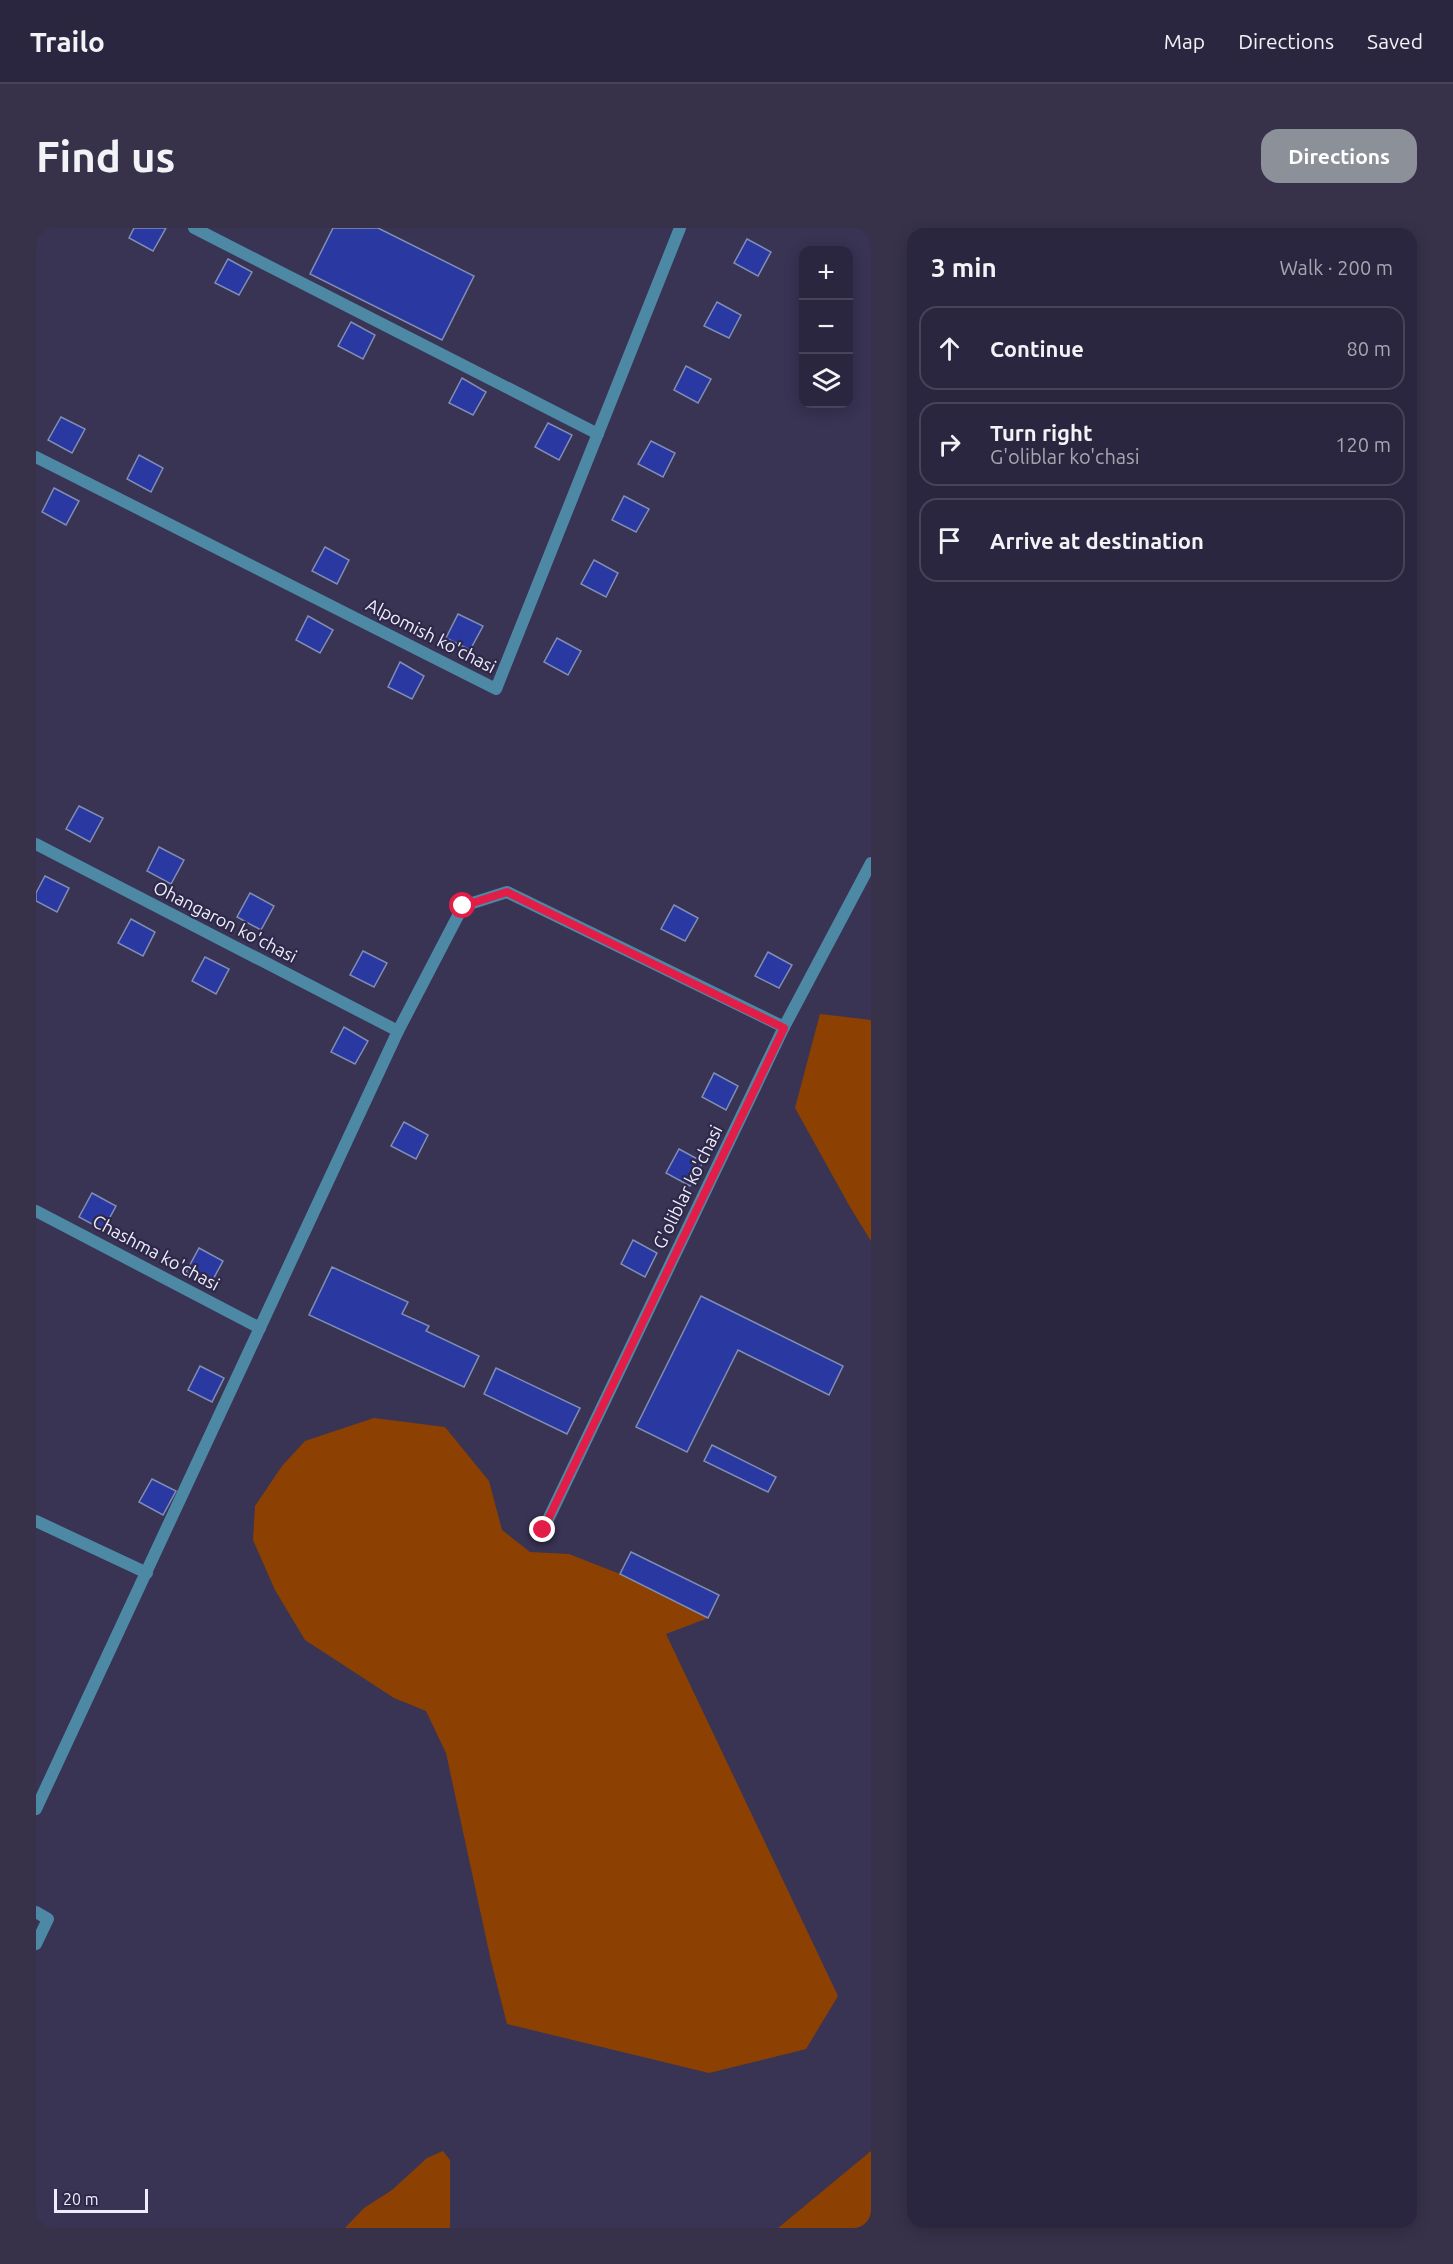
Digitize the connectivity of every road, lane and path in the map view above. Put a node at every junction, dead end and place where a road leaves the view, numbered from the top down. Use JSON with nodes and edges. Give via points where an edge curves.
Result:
{"nodes":[{"id":1,"x":194,"y":228,"type":"edge"},
{"id":2,"x":680,"y":228,"type":"edge"},
{"id":3,"x":598,"y":434,"type":"junction"},
{"id":4,"x":36,"y":457,"type":"edge"},
{"id":5,"x":36,"y":844,"type":"edge"},
{"id":6,"x":871,"y":863,"type":"edge"},
{"id":7,"x":784,"y":1028,"type":"junction"},
{"id":8,"x":398,"y":1031,"type":"junction"},
{"id":9,"x":36,"y":1211,"type":"edge"},
{"id":10,"x":260,"y":1328,"type":"junction"},
{"id":11,"x":36,"y":1521,"type":"edge"},
{"id":12,"x":543,"y":1530,"type":"dead end"},
{"id":13,"x":147,"y":1573,"type":"junction"},
{"id":14,"x":36,"y":1809,"type":"edge"},
{"id":15,"x":36,"y":1912,"type":"edge"},
{"id":16,"x":36,"y":1944,"type":"edge"}],
"edges":[{"from":1,"to":3,"type":"street"},
{"from":2,"to":3,"type":"street","name":"Alpomish ko'chasi"},
{"from":3,"to":4,"type":"street","name":"Alpomish ko'chasi","via":[[496,689]]},
{"from":5,"to":8,"type":"street","name":"Ohangaron ko'chasi"},
{"from":6,"to":7,"type":"street","name":"G'oliblar ko'chasi"},
{"from":7,"to":8,"type":"street","via":[[507,892],[463,906]]},
{"from":7,"to":12,"type":"street","name":"G'oliblar ko'chasi"},
{"from":8,"to":10,"type":"street"},
{"from":9,"to":10,"type":"street","name":"Chashma ko'chasi"},
{"from":10,"to":13,"type":"street"},
{"from":11,"to":13,"type":"street"},
{"from":13,"to":14,"type":"street"},
{"from":15,"to":16,"type":"street","via":[[48,1919]]}]}
